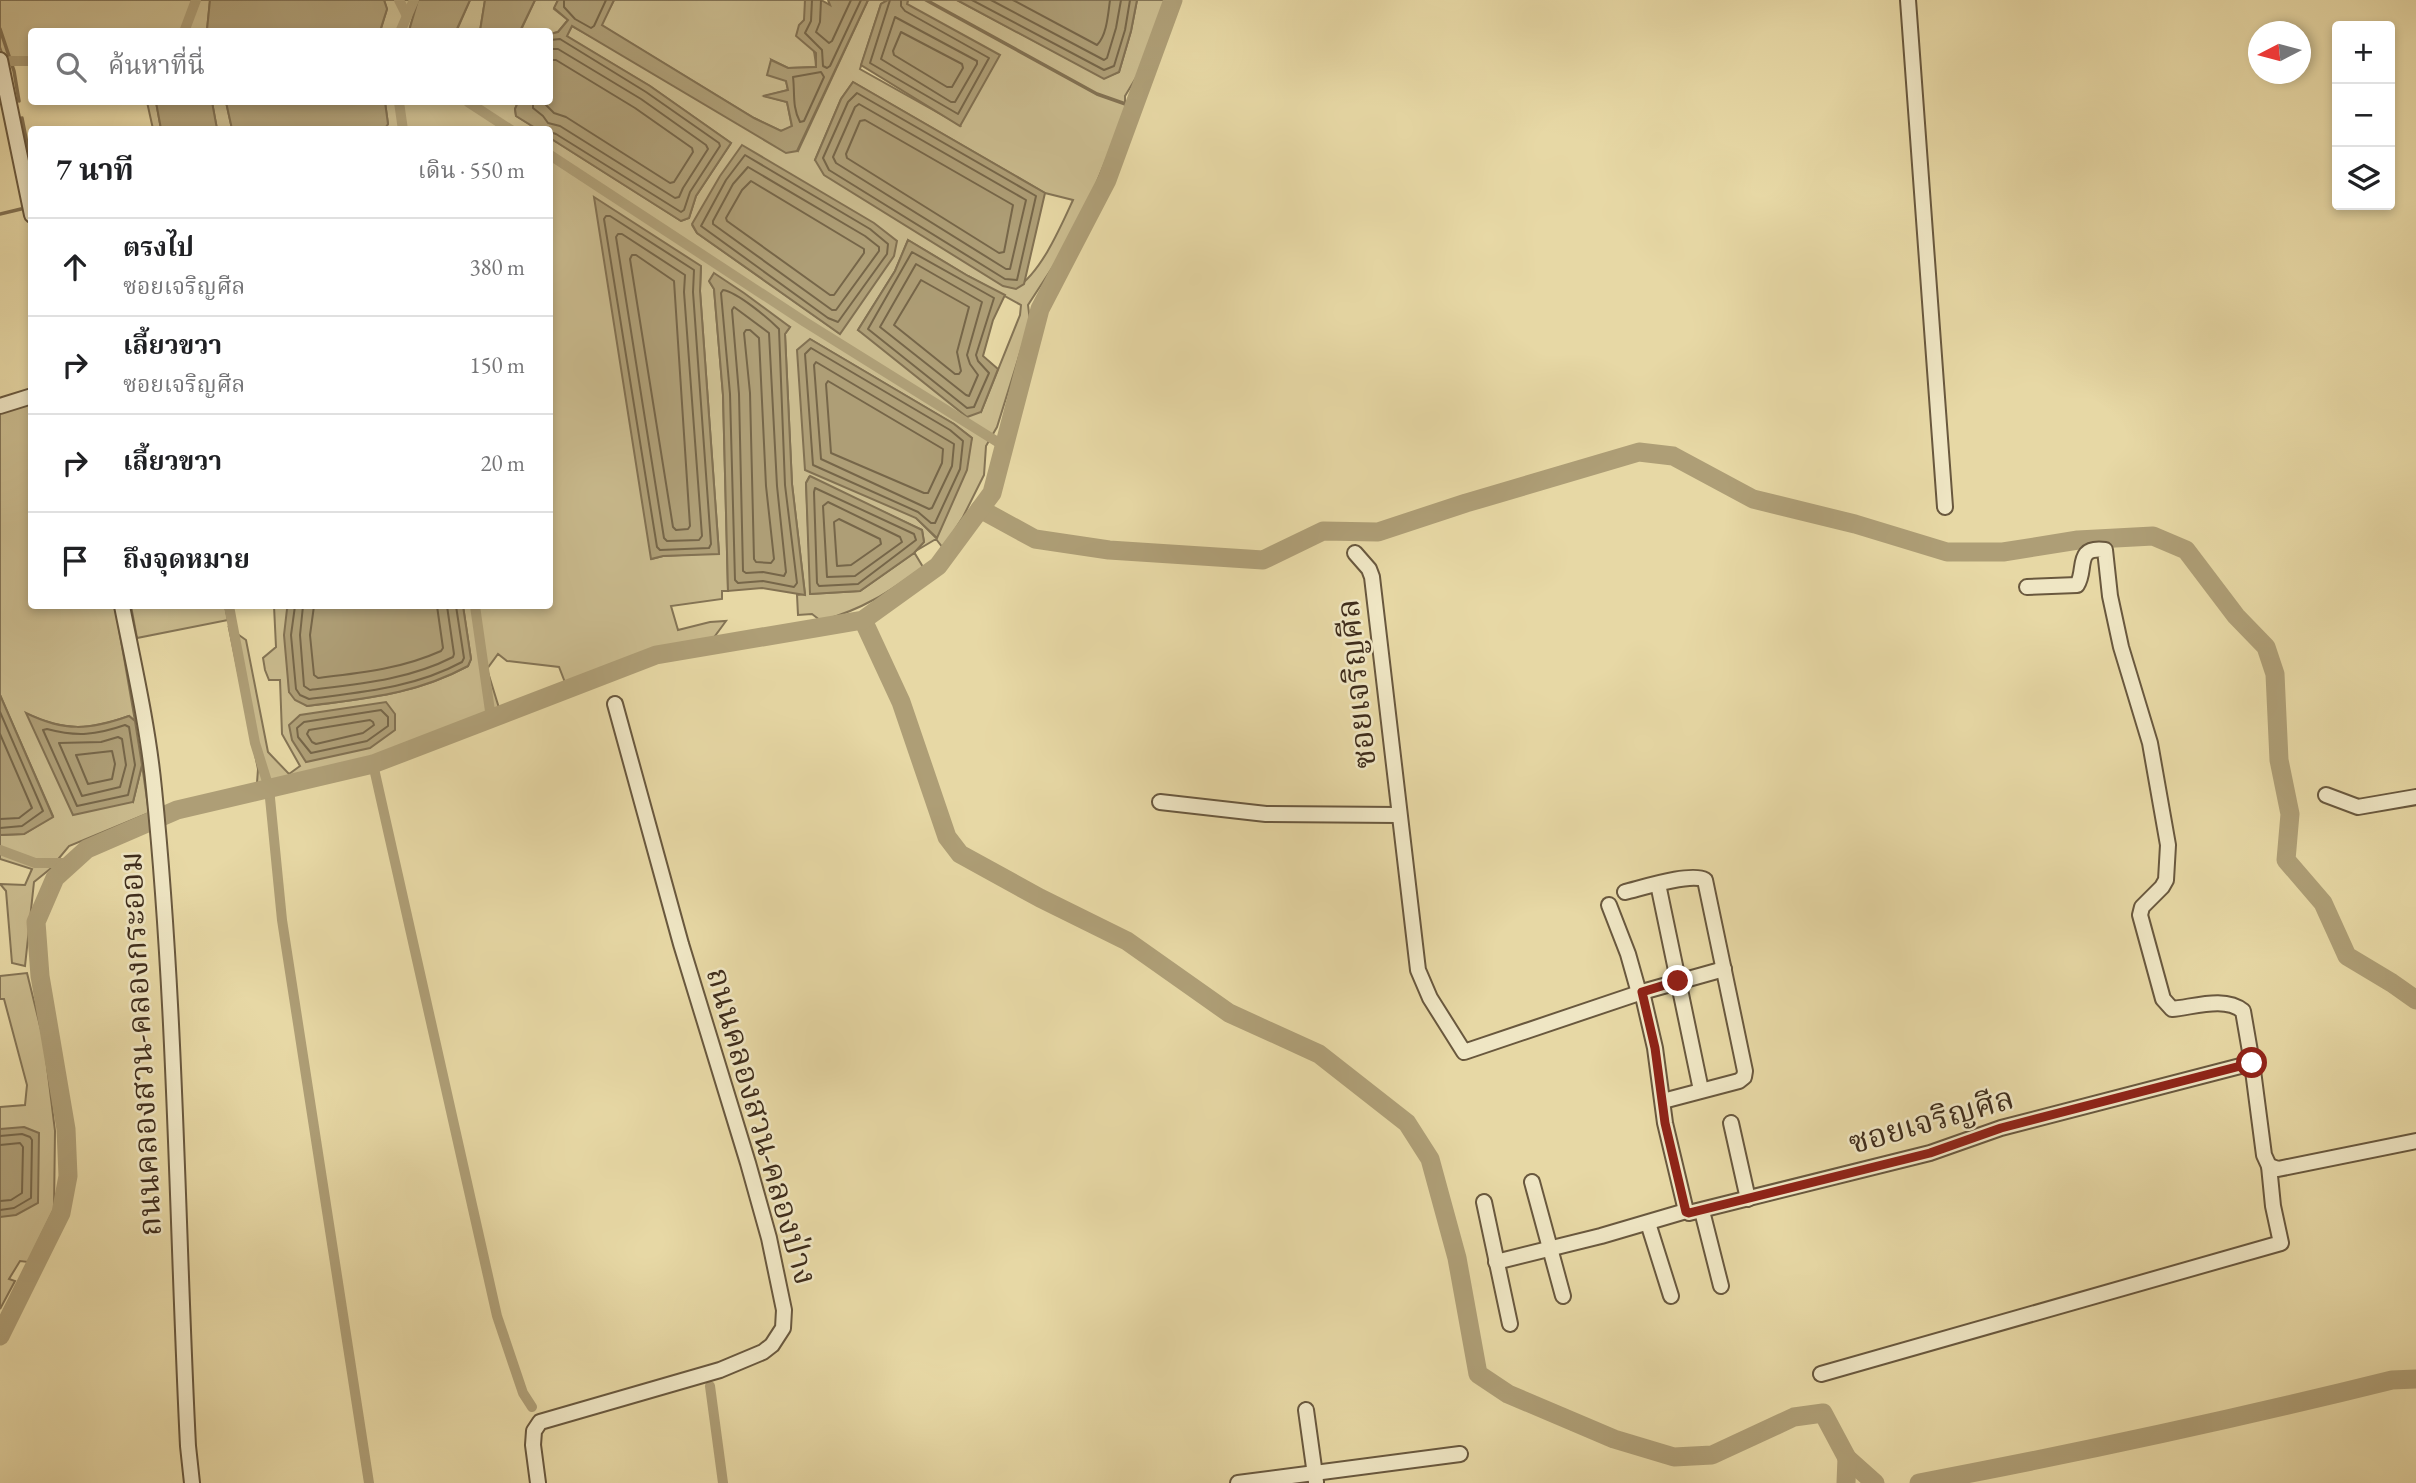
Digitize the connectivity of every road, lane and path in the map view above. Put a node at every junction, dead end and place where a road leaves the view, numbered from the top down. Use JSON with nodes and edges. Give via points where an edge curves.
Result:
{"nodes":[{"id":1,"x":1908,"y":0,"type":"edge"},
{"id":2,"x":0,"y":60,"type":"edge"},
{"id":3,"x":28,"y":196,"type":"edge"},
{"id":4,"x":28,"y":397,"type":"edge"},
{"id":5,"x":0,"y":406,"type":"edge"},
{"id":6,"x":1945,"y":507,"type":"dead end"},
{"id":7,"x":1355,"y":552,"type":"dead end"},
{"id":8,"x":2027,"y":587,"type":"dead end"},
{"id":9,"x":123,"y":609,"type":"edge"},
{"id":10,"x":615,"y":704,"type":"dead end"},
{"id":11,"x":2326,"y":795,"type":"dead end"},
{"id":12,"x":2416,"y":797,"type":"edge"},
{"id":13,"x":1160,"y":802,"type":"dead end"},
{"id":14,"x":1398,"y":815,"type":"junction"},
{"id":15,"x":1658,"y":884,"type":"junction"},
{"id":16,"x":1625,"y":892,"type":"dead end"},
{"id":17,"x":1609,"y":905,"type":"dead end"},
{"id":18,"x":1724,"y":969,"type":"junction"},
{"id":19,"x":1678,"y":981,"type":"junction"},
{"id":20,"x":1640,"y":992,"type":"junction"},
{"id":21,"x":2252,"y":1063,"type":"junction"},
{"id":22,"x":1702,"y":1090,"type":"junction"},
{"id":23,"x":1663,"y":1101,"type":"junction"},
{"id":24,"x":1731,"y":1123,"type":"dead end"},
{"id":25,"x":2416,"y":1141,"type":"edge"},
{"id":26,"x":2269,"y":1167,"type":"junction"},
{"id":27,"x":1532,"y":1181,"type":"dead end"},
{"id":28,"x":1748,"y":1199,"type":"junction"},
{"id":29,"x":1483,"y":1202,"type":"dead end"},
{"id":30,"x":1702,"y":1211,"type":"junction"},
{"id":31,"x":1686,"y":1212,"type":"junction"},
{"id":32,"x":1648,"y":1223,"type":"junction"},
{"id":33,"x":1549,"y":1249,"type":"junction"},
{"id":34,"x":1496,"y":1262,"type":"junction"},
{"id":35,"x":1721,"y":1286,"type":"dead end"},
{"id":36,"x":1563,"y":1296,"type":"dead end"},
{"id":37,"x":1671,"y":1296,"type":"dead end"},
{"id":38,"x":1510,"y":1324,"type":"dead end"},
{"id":39,"x":1821,"y":1374,"type":"dead end"},
{"id":40,"x":1306,"y":1410,"type":"dead end"},
{"id":41,"x":1460,"y":1454,"type":"dead end"},
{"id":42,"x":1316,"y":1478,"type":"edge"},
{"id":43,"x":192,"y":1483,"type":"edge"},
{"id":44,"x":538,"y":1483,"type":"edge"},
{"id":45,"x":1238,"y":1483,"type":"edge"}],
"edges":[{"from":1,"to":6,"type":"street"},
{"from":2,"to":3,"type":"street"},
{"from":4,"to":5,"type":"street"},
{"from":7,"to":14,"type":"street","name":"ซอยเจริญศีล","via":[[1372,577]]},
{"from":8,"to":21,"type":"street","via":[[2077,585],[2086,554],[2105,550],[2109,596],[2150,743],[2168,845],[2164,884],[2140,915],[2163,999],[2172,1009],[2222,1003],[2239,1007]]},
{"from":9,"to":43,"type":"street","name":"ถนนคลองสวน-คลองกระออม","via":[[154,786],[160,852]]},
{"from":10,"to":44,"type":"street","name":"ถนนคลองสวน-คลองป่าง","via":[[769,1238],[784,1310],[783,1328],[763,1352],[720,1370],[540,1422],[533,1445]]},
{"from":11,"to":12,"type":"street","via":[[2358,807]]},
{"from":13,"to":14,"type":"street","name":"ซอยเจริญศีล","via":[[1258,813]]},
{"from":14,"to":20,"type":"street","name":"ซอยเจริญศีล","via":[[1418,970],[1464,1052]]},
{"from":15,"to":16,"type":"street"},
{"from":15,"to":18,"type":"street","via":[[1705,880]]},
{"from":15,"to":19,"type":"street"},
{"from":17,"to":20,"type":"street"},
{"from":18,"to":19,"type":"street"},
{"from":18,"to":22,"type":"street","via":[[1745,1074],[1739,1081]]},
{"from":19,"to":20,"type":"street"},
{"from":19,"to":22,"type":"street"},
{"from":20,"to":23,"type":"street"},
{"from":21,"to":26,"type":"street"},
{"from":21,"to":28,"type":"street","name":"ซอยเจริญศีล"},
{"from":22,"to":23,"type":"street"},
{"from":23,"to":31,"type":"street"},
{"from":24,"to":28,"type":"street"},
{"from":25,"to":26,"type":"street"},
{"from":26,"to":39,"type":"street","via":[[2281,1242]]},
{"from":27,"to":33,"type":"street"},
{"from":28,"to":30,"type":"street","name":"ซอยเจริญศีล"},
{"from":29,"to":34,"type":"street"},
{"from":30,"to":31,"type":"street","name":"ซอยเจริญศีล"},
{"from":30,"to":35,"type":"street"},
{"from":31,"to":32,"type":"street","name":"ซอยเจริญศีล"},
{"from":32,"to":33,"type":"street","name":"ซอยเจริญศีล"},
{"from":32,"to":37,"type":"street"},
{"from":33,"to":34,"type":"street","name":"ซอยเจริญศีล"},
{"from":33,"to":36,"type":"street"},
{"from":34,"to":38,"type":"street"},
{"from":40,"to":42,"type":"street"},
{"from":41,"to":42,"type":"street"},
{"from":42,"to":45,"type":"street"}]}
